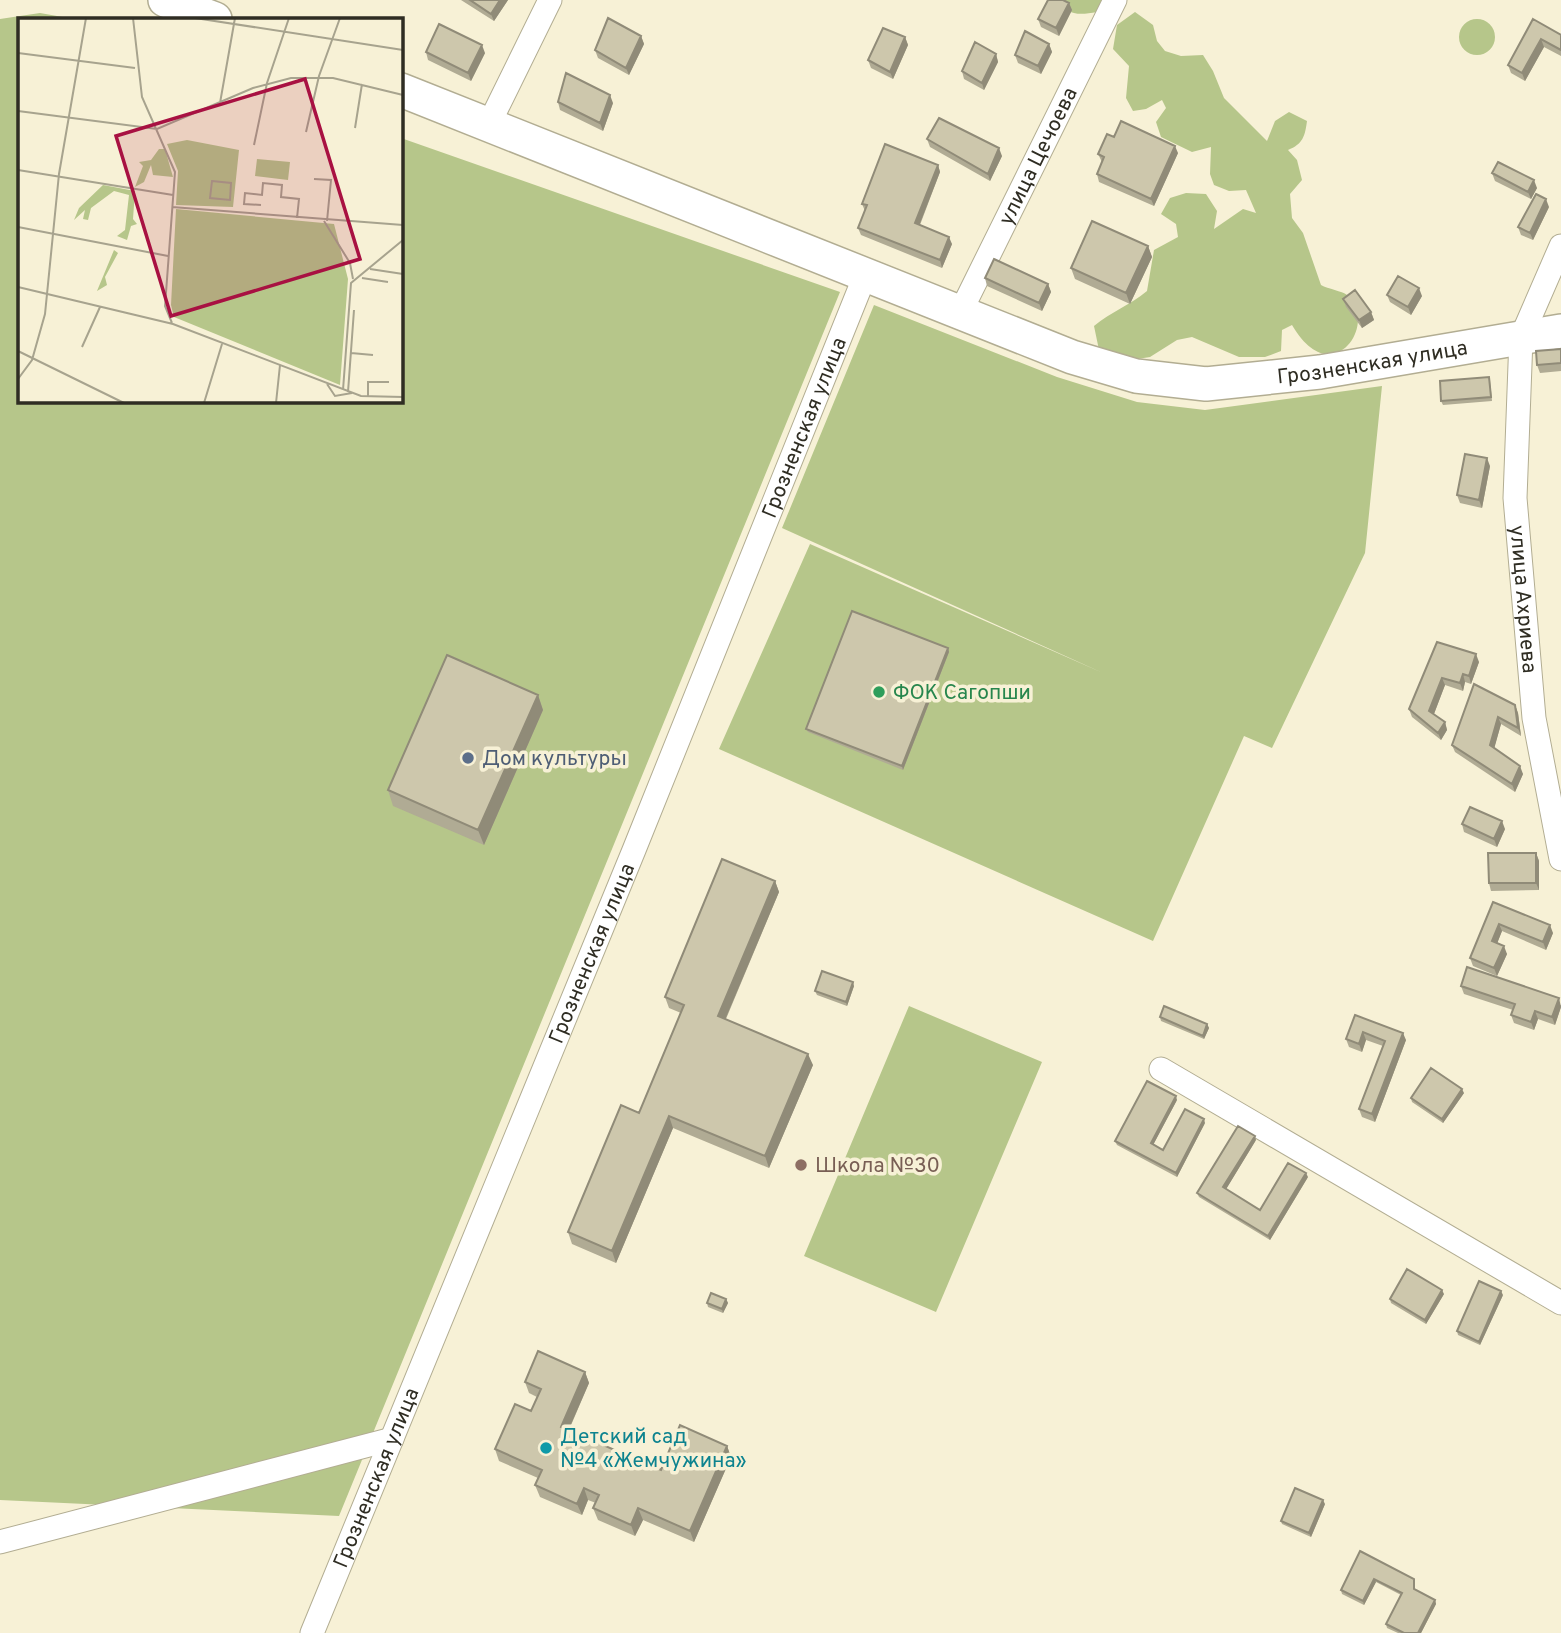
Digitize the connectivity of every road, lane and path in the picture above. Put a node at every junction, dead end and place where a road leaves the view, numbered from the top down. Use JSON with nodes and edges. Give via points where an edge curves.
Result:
{"nodes":[{"id":1,"x":165,"y":0,"type":"edge"},
{"id":2,"x":550,"y":0,"type":"edge"},
{"id":3,"x":1115,"y":0,"type":"edge"},
{"id":4,"x":212,"y":18,"type":"edge"},
{"id":5,"x":402,"y":90,"type":"edge"},
{"id":6,"x":489,"y":124,"type":"junction"},
{"id":7,"x":1561,"y":246,"type":"edge"},
{"id":8,"x":866,"y":273,"type":"junction"},
{"id":9,"x":961,"y":311,"type":"junction"},
{"id":10,"x":1561,"y":331,"type":"edge"},
{"id":11,"x":1521,"y":338,"type":"junction"},
{"id":12,"x":1561,"y":859,"type":"edge"},
{"id":13,"x":1161,"y":1069,"type":"dead end"},
{"id":14,"x":1561,"y":1303,"type":"edge"},
{"id":15,"x":392,"y":1439,"type":"junction"},
{"id":16,"x":0,"y":1542,"type":"edge"},
{"id":17,"x":312,"y":1633,"type":"edge"}],
"edges":[{"from":1,"to":4,"type":"street"},
{"from":2,"to":6,"type":"street"},
{"from":3,"to":9,"type":"street","name":"улица Цечоева"},
{"from":5,"to":6,"type":"street","name":"Грозненская улица"},
{"from":6,"to":8,"type":"street","name":"Грозненская улица"},
{"from":7,"to":11,"type":"street"},
{"from":8,"to":9,"type":"street","name":"Грозненская улица"},
{"from":8,"to":15,"type":"street","name":"Грозненская улица"},
{"from":9,"to":11,"type":"street","name":"Грозненская улица","via":[[1072,357],[1136,376],[1206,384],[1320,372]]},
{"from":10,"to":11,"type":"street","name":"Грозненская улица"},
{"from":11,"to":12,"type":"street","name":"улица Ахриева","via":[[1515,498],[1534,718]]},
{"from":13,"to":14,"type":"street"},
{"from":15,"to":16,"type":"street"},
{"from":15,"to":17,"type":"street","name":"Грозненская улица"}]}
